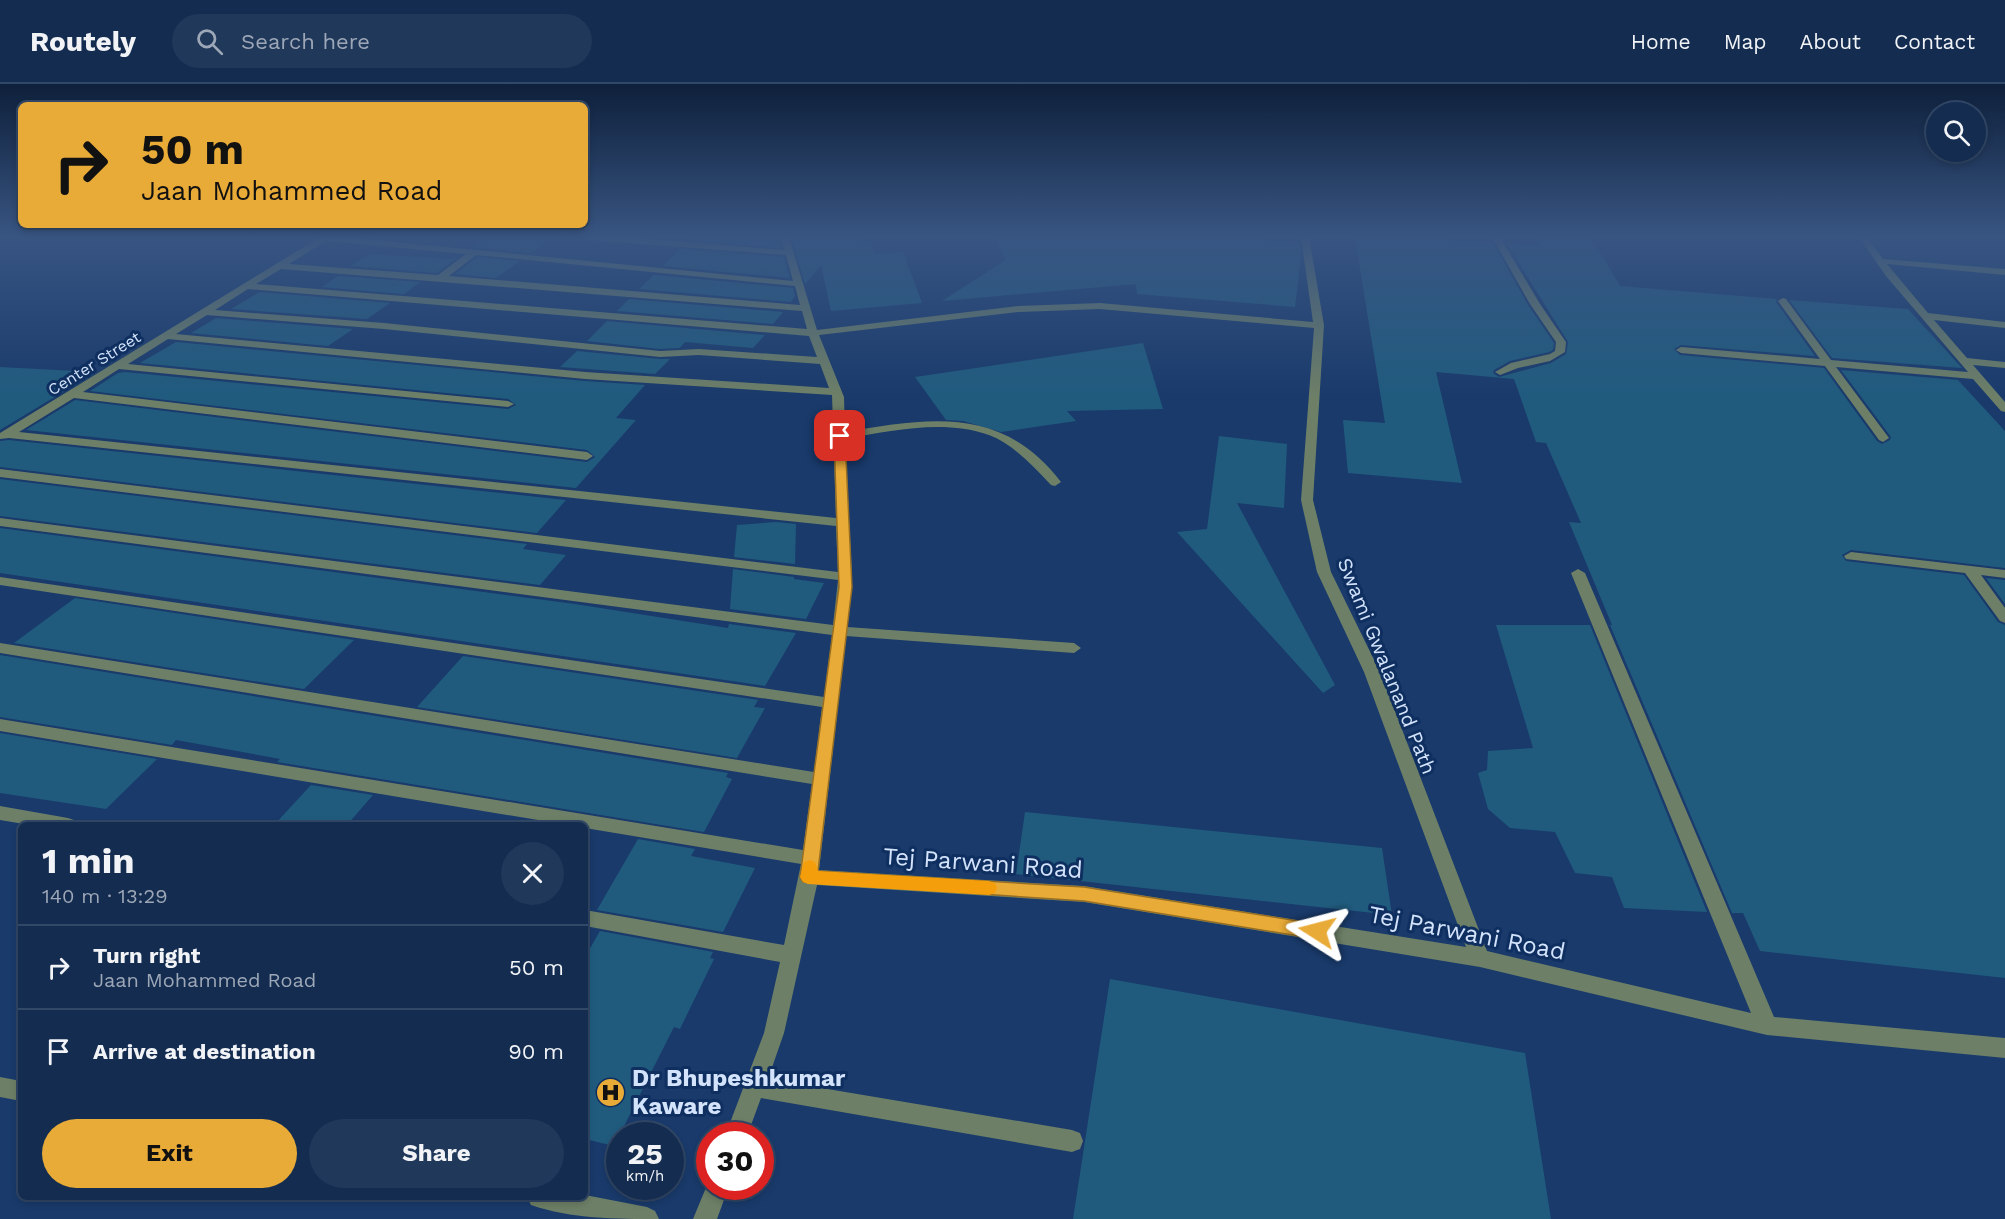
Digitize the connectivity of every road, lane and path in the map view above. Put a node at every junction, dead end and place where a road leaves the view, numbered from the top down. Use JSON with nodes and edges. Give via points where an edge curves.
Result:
{"nodes":[{"id":1,"x":241,"y":290,"type":"edge"},
{"id":2,"x":295,"y":290,"type":"edge"},
{"id":3,"x":586,"y":290,"type":"edge"},
{"id":4,"x":800,"y":290,"type":"edge"},
{"id":5,"x":1313,"y":290,"type":"edge"},
{"id":6,"x":1527,"y":290,"type":"edge"},
{"id":7,"x":1904,"y":290,"type":"edge"},
{"id":8,"x":1783,"y":301,"type":"dead end"},
{"id":9,"x":806,"y":308,"type":"junction"},
{"id":10,"x":206,"y":312,"type":"junction"},
{"id":11,"x":1925,"y":316,"type":"junction"},
{"id":12,"x":1319,"y":325,"type":"junction"},
{"id":13,"x":2005,"y":325,"type":"edge"},
{"id":14,"x":813,"y":333,"type":"junction"},
{"id":15,"x":167,"y":336,"type":"junction"},
{"id":16,"x":1681,"y":350,"type":"dead end"},
{"id":17,"x":824,"y":361,"type":"junction"},
{"id":18,"x":1963,"y":361,"type":"junction"},
{"id":19,"x":1827,"y":362,"type":"junction"},
{"id":20,"x":2005,"y":365,"type":"edge"},
{"id":21,"x":118,"y":366,"type":"junction"},
{"id":22,"x":1500,"y":372,"type":"dead end"},
{"id":23,"x":1976,"y":376,"type":"junction"},
{"id":24,"x":836,"y":392,"type":"junction"},
{"id":25,"x":72,"y":394,"type":"junction"},
{"id":26,"x":508,"y":404,"type":"dead end"},
{"id":27,"x":2005,"y":409,"type":"edge"},
{"id":28,"x":4,"y":436,"type":"edge"},
{"id":29,"x":840,"y":436,"type":"junction"},
{"id":30,"x":1883,"y":438,"type":"dead end"},
{"id":31,"x":587,"y":456,"type":"dead end"},
{"id":32,"x":0,"y":473,"type":"edge"},
{"id":33,"x":1055,"y":482,"type":"dead end"},
{"id":34,"x":0,"y":522,"type":"edge"},
{"id":35,"x":843,"y":523,"type":"junction"},
{"id":36,"x":1851,"y":556,"type":"dead end"},
{"id":37,"x":1969,"y":569,"type":"junction"},
{"id":38,"x":1578,"y":573,"type":"dead end"},
{"id":39,"x":2005,"y":573,"type":"edge"},
{"id":40,"x":844,"y":577,"type":"junction"},
{"id":41,"x":0,"y":581,"type":"edge"},
{"id":42,"x":2005,"y":618,"type":"edge"},
{"id":43,"x":840,"y":631,"type":"junction"},
{"id":44,"x":0,"y":648,"type":"edge"},
{"id":45,"x":1074,"y":648,"type":"dead end"},
{"id":46,"x":830,"y":704,"type":"junction"},
{"id":47,"x":0,"y":725,"type":"edge"},
{"id":48,"x":821,"y":779,"type":"junction"},
{"id":49,"x":0,"y":813,"type":"edge"},
{"id":50,"x":51,"y":822,"type":"edge"},
{"id":51,"x":549,"y":822,"type":"edge"},
{"id":52,"x":588,"y":829,"type":"edge"},
{"id":53,"x":809,"y":868,"type":"junction"},
{"id":54,"x":588,"y":919,"type":"edge"},
{"id":55,"x":791,"y":955,"type":"junction"},
{"id":56,"x":1480,"y":958,"type":"junction"},
{"id":57,"x":1767,"y":1026,"type":"junction"},
{"id":58,"x":2005,"y":1048,"type":"edge"},
{"id":59,"x":0,"y":1087,"type":"edge"},
{"id":60,"x":755,"y":1087,"type":"junction"},
{"id":61,"x":18,"y":1090,"type":"edge"},
{"id":62,"x":741,"y":1122,"type":"edge"},
{"id":63,"x":1072,"y":1141,"type":"dead end"},
{"id":64,"x":554,"y":1200,"type":"edge"},
{"id":65,"x":712,"y":1200,"type":"edge"},
{"id":66,"x":647,"y":1219,"type":"edge"},
{"id":67,"x":705,"y":1219,"type":"edge"}],
"edges":[{"from":1,"to":10,"type":"street","name":"Center Street"},
{"from":2,"to":14,"type":"street"},
{"from":3,"to":9,"type":"street"},
{"from":4,"to":9,"type":"street"},
{"from":5,"to":12,"type":"street","name":"Swami Gwalanand Path"},
{"from":6,"to":22,"type":"street","via":[[1561,342],[1560,352],[1552,358],[1510,366]]},
{"from":7,"to":11,"type":"street"},
{"from":8,"to":19,"type":"street"},
{"from":9,"to":14,"type":"street"},
{"from":10,"to":15,"type":"street","name":"Center Street"},
{"from":10,"to":17,"type":"street","via":[[660,354],[699,352]]},
{"from":11,"to":13,"type":"street"},
{"from":11,"to":18,"type":"street"},
{"from":12,"to":14,"type":"street","via":[[1100,306],[1019,309]]},
{"from":12,"to":56,"type":"street","name":"Swami Gwalanand Path","via":[[1307,500],[1324,572],[1372,672]]},
{"from":14,"to":17,"type":"street"},
{"from":15,"to":21,"type":"street","name":"Center Street"},
{"from":15,"to":24,"type":"street","via":[[551,374],[709,387]]},
{"from":16,"to":19,"type":"street"},
{"from":17,"to":24,"type":"street"},
{"from":18,"to":20,"type":"street"},
{"from":18,"to":23,"type":"street"},
{"from":19,"to":23,"type":"street"},
{"from":19,"to":30,"type":"street"},
{"from":21,"to":25,"type":"street","name":"Center Street"},
{"from":21,"to":26,"type":"street"},
{"from":23,"to":27,"type":"street"},
{"from":24,"to":29,"type":"street"},
{"from":25,"to":28,"type":"street","name":"Center Street"},
{"from":25,"to":31,"type":"street"},
{"from":28,"to":35,"type":"street"},
{"from":29,"to":33,"type":"street","via":[[913,424],[952,424],[994,433],[1030,456]]},
{"from":29,"to":35,"type":"street"},
{"from":32,"to":40,"type":"street"},
{"from":34,"to":43,"type":"street"},
{"from":35,"to":40,"type":"street"},
{"from":36,"to":37,"type":"street"},
{"from":37,"to":39,"type":"street"},
{"from":37,"to":42,"type":"street"},
{"from":38,"to":57,"type":"street"},
{"from":40,"to":43,"type":"street"},
{"from":41,"to":46,"type":"street"},
{"from":43,"to":45,"type":"street"},
{"from":43,"to":46,"type":"street"},
{"from":44,"to":48,"type":"street"},
{"from":46,"to":48,"type":"street"},
{"from":47,"to":51,"type":"street","name":"Tej Parwani Road"},
{"from":48,"to":53,"type":"street"},
{"from":49,"to":50,"type":"street"},
{"from":52,"to":53,"type":"street","name":"Tej Parwani Road"},
{"from":53,"to":55,"type":"street"},
{"from":53,"to":56,"type":"street","name":"Tej Parwani Road","via":[[1084,894]]},
{"from":54,"to":55,"type":"street"},
{"from":55,"to":60,"type":"street","via":[[774,1033]]},
{"from":56,"to":57,"type":"street","name":"Tej Parwani Road"},
{"from":57,"to":58,"type":"street","name":"Tej Parwani Road"},
{"from":59,"to":61,"type":"street"},
{"from":60,"to":62,"type":"street"},
{"from":60,"to":63,"type":"street"},
{"from":64,"to":66,"type":"street"},
{"from":65,"to":67,"type":"street"}]}
